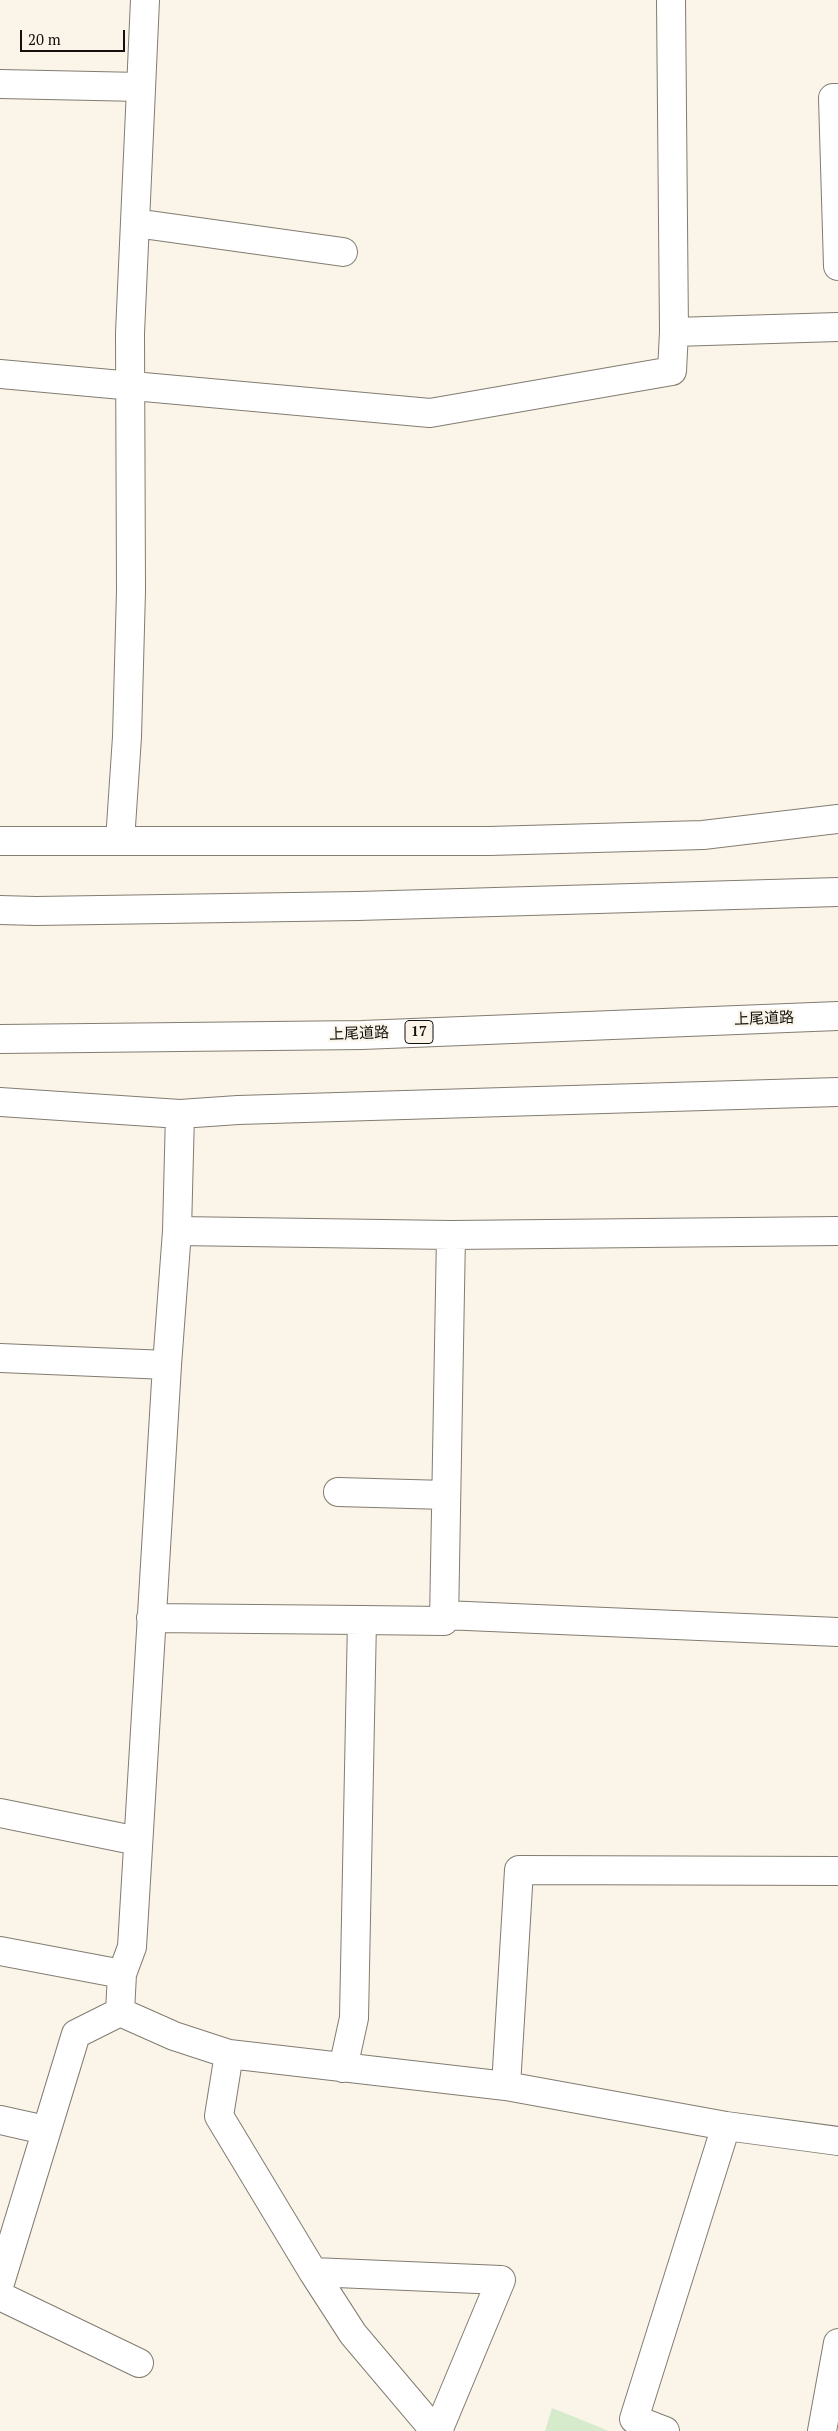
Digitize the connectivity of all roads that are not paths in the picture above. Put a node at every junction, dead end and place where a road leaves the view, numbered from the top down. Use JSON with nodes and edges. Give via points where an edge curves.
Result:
{"nodes":[{"id":1,"x":145,"y":0,"type":"edge"},
{"id":2,"x":671,"y":0,"type":"edge"},
{"id":3,"x":0,"y":84,"type":"edge"},
{"id":4,"x":141,"y":87,"type":"junction"},
{"id":5,"x":838,"y":98,"type":"edge"},
{"id":6,"x":135,"y":223,"type":"junction"},
{"id":7,"x":343,"y":252,"type":"dead end"},
{"id":8,"x":838,"y":266,"type":"edge"},
{"id":9,"x":838,"y":327,"type":"edge"},
{"id":10,"x":674,"y":332,"type":"junction"},
{"id":11,"x":0,"y":374,"type":"edge"},
{"id":12,"x":131,"y":387,"type":"junction"},
{"id":13,"x":838,"y":819,"type":"edge"},
{"id":14,"x":120,"y":841,"type":"junction"},
{"id":15,"x":0,"y":842,"type":"edge"},
{"id":16,"x":838,"y":892,"type":"edge"},
{"id":17,"x":0,"y":910,"type":"edge"},
{"id":18,"x":838,"y":1016,"type":"edge"},
{"id":19,"x":0,"y":1039,"type":"edge"},
{"id":20,"x":838,"y":1092,"type":"edge"},
{"id":21,"x":0,"y":1102,"type":"edge"},
{"id":22,"x":180,"y":1114,"type":"junction"},
{"id":23,"x":177,"y":1231,"type":"junction"},
{"id":24,"x":838,"y":1231,"type":"edge"},
{"id":25,"x":451,"y":1235,"type":"junction"},
{"id":26,"x":0,"y":1358,"type":"edge"},
{"id":27,"x":167,"y":1365,"type":"junction"},
{"id":28,"x":338,"y":1492,"type":"dead end"},
{"id":29,"x":446,"y":1495,"type":"junction"},
{"id":30,"x":444,"y":1615,"type":"junction"},
{"id":31,"x":151,"y":1618,"type":"junction"},
{"id":32,"x":362,"y":1620,"type":"junction"},
{"id":33,"x":838,"y":1632,"type":"edge"},
{"id":34,"x":0,"y":1813,"type":"edge"},
{"id":35,"x":138,"y":1841,"type":"junction"},
{"id":36,"x":838,"y":1871,"type":"edge"},
{"id":37,"x":0,"y":1951,"type":"edge"},
{"id":38,"x":122,"y":1974,"type":"junction"},
{"id":39,"x":120,"y":2012,"type":"junction"},
{"id":40,"x":229,"y":2054,"type":"junction"},
{"id":41,"x":343,"y":2068,"type":"junction"},
{"id":42,"x":506,"y":2086,"type":"junction"},
{"id":43,"x":0,"y":2120,"type":"edge"},
{"id":44,"x":726,"y":2126,"type":"junction"},
{"id":45,"x":45,"y":2130,"type":"junction"},
{"id":46,"x":838,"y":2141,"type":"edge"},
{"id":47,"x":1,"y":2271,"type":"edge"},
{"id":48,"x":313,"y":2272,"type":"junction"},
{"id":49,"x":0,"y":2296,"type":"edge"},
{"id":50,"x":838,"y":2343,"type":"edge"},
{"id":51,"x":139,"y":2364,"type":"dead end"},
{"id":52,"x":437,"y":2431,"type":"edge"},
{"id":53,"x":665,"y":2431,"type":"edge"},
{"id":54,"x":822,"y":2431,"type":"edge"}],
"edges":[{"from":1,"to":4,"type":"main road"},
{"from":2,"to":10,"type":"main road"},
{"from":3,"to":4,"type":"main road"},
{"from":4,"to":6,"type":"main road"},
{"from":5,"to":8,"type":"main road","via":[[832,98]]},
{"from":6,"to":7,"type":"main road"},
{"from":6,"to":12,"type":"main road"},
{"from":9,"to":10,"type":"main road"},
{"from":10,"to":12,"type":"main road","via":[[672,371],[430,413]]},
{"from":11,"to":12,"type":"main road"},
{"from":12,"to":14,"type":"main road","via":[[128,708]]},
{"from":13,"to":14,"type":"main road","via":[[703,835],[489,841]]},
{"from":14,"to":15,"type":"main road"},
{"from":16,"to":17,"type":"main road","via":[[358,906]]},
{"from":18,"to":19,"type":"main road","name":"上尾道路","number":"17","via":[[362,1035]]},
{"from":20,"to":22,"type":"main road"},
{"from":21,"to":22,"type":"main road"},
{"from":22,"to":23,"type":"main road"},
{"from":23,"to":25,"type":"main road"},
{"from":23,"to":27,"type":"main road"},
{"from":24,"to":25,"type":"main road"},
{"from":25,"to":29,"type":"main road"},
{"from":26,"to":27,"type":"main road"},
{"from":27,"to":31,"type":"main road"},
{"from":28,"to":29,"type":"main road"},
{"from":29,"to":30,"type":"main road"},
{"from":30,"to":32,"type":"main road","via":[[444,1621]]},
{"from":30,"to":33,"type":"main road"},
{"from":31,"to":32,"type":"main road"},
{"from":31,"to":35,"type":"main road"},
{"from":32,"to":41,"type":"main road","via":[[354,2018]]},
{"from":34,"to":35,"type":"main road"},
{"from":35,"to":38,"type":"main road","via":[[132,1947]]},
{"from":36,"to":42,"type":"main road","via":[[519,1870]]},
{"from":37,"to":38,"type":"main road"},
{"from":38,"to":39,"type":"main road"},
{"from":39,"to":40,"type":"main road","via":[[174,2036]]},
{"from":39,"to":45,"type":"main road","via":[[76,2034]]},
{"from":40,"to":41,"type":"main road"},
{"from":40,"to":48,"type":"main road","via":[[219,2116]]},
{"from":41,"to":42,"type":"main road"},
{"from":42,"to":44,"type":"main road"},
{"from":43,"to":45,"type":"main road"},
{"from":44,"to":46,"type":"main road"},
{"from":44,"to":53,"type":"main road","via":[[634,2419]]},
{"from":45,"to":47,"type":"main road"},
{"from":48,"to":52,"type":"main road","via":[[353,2334]]},
{"from":48,"to":52,"type":"main road","via":[[501,2280]]},
{"from":49,"to":51,"type":"main road"},
{"from":50,"to":54,"type":"main road"}]}
